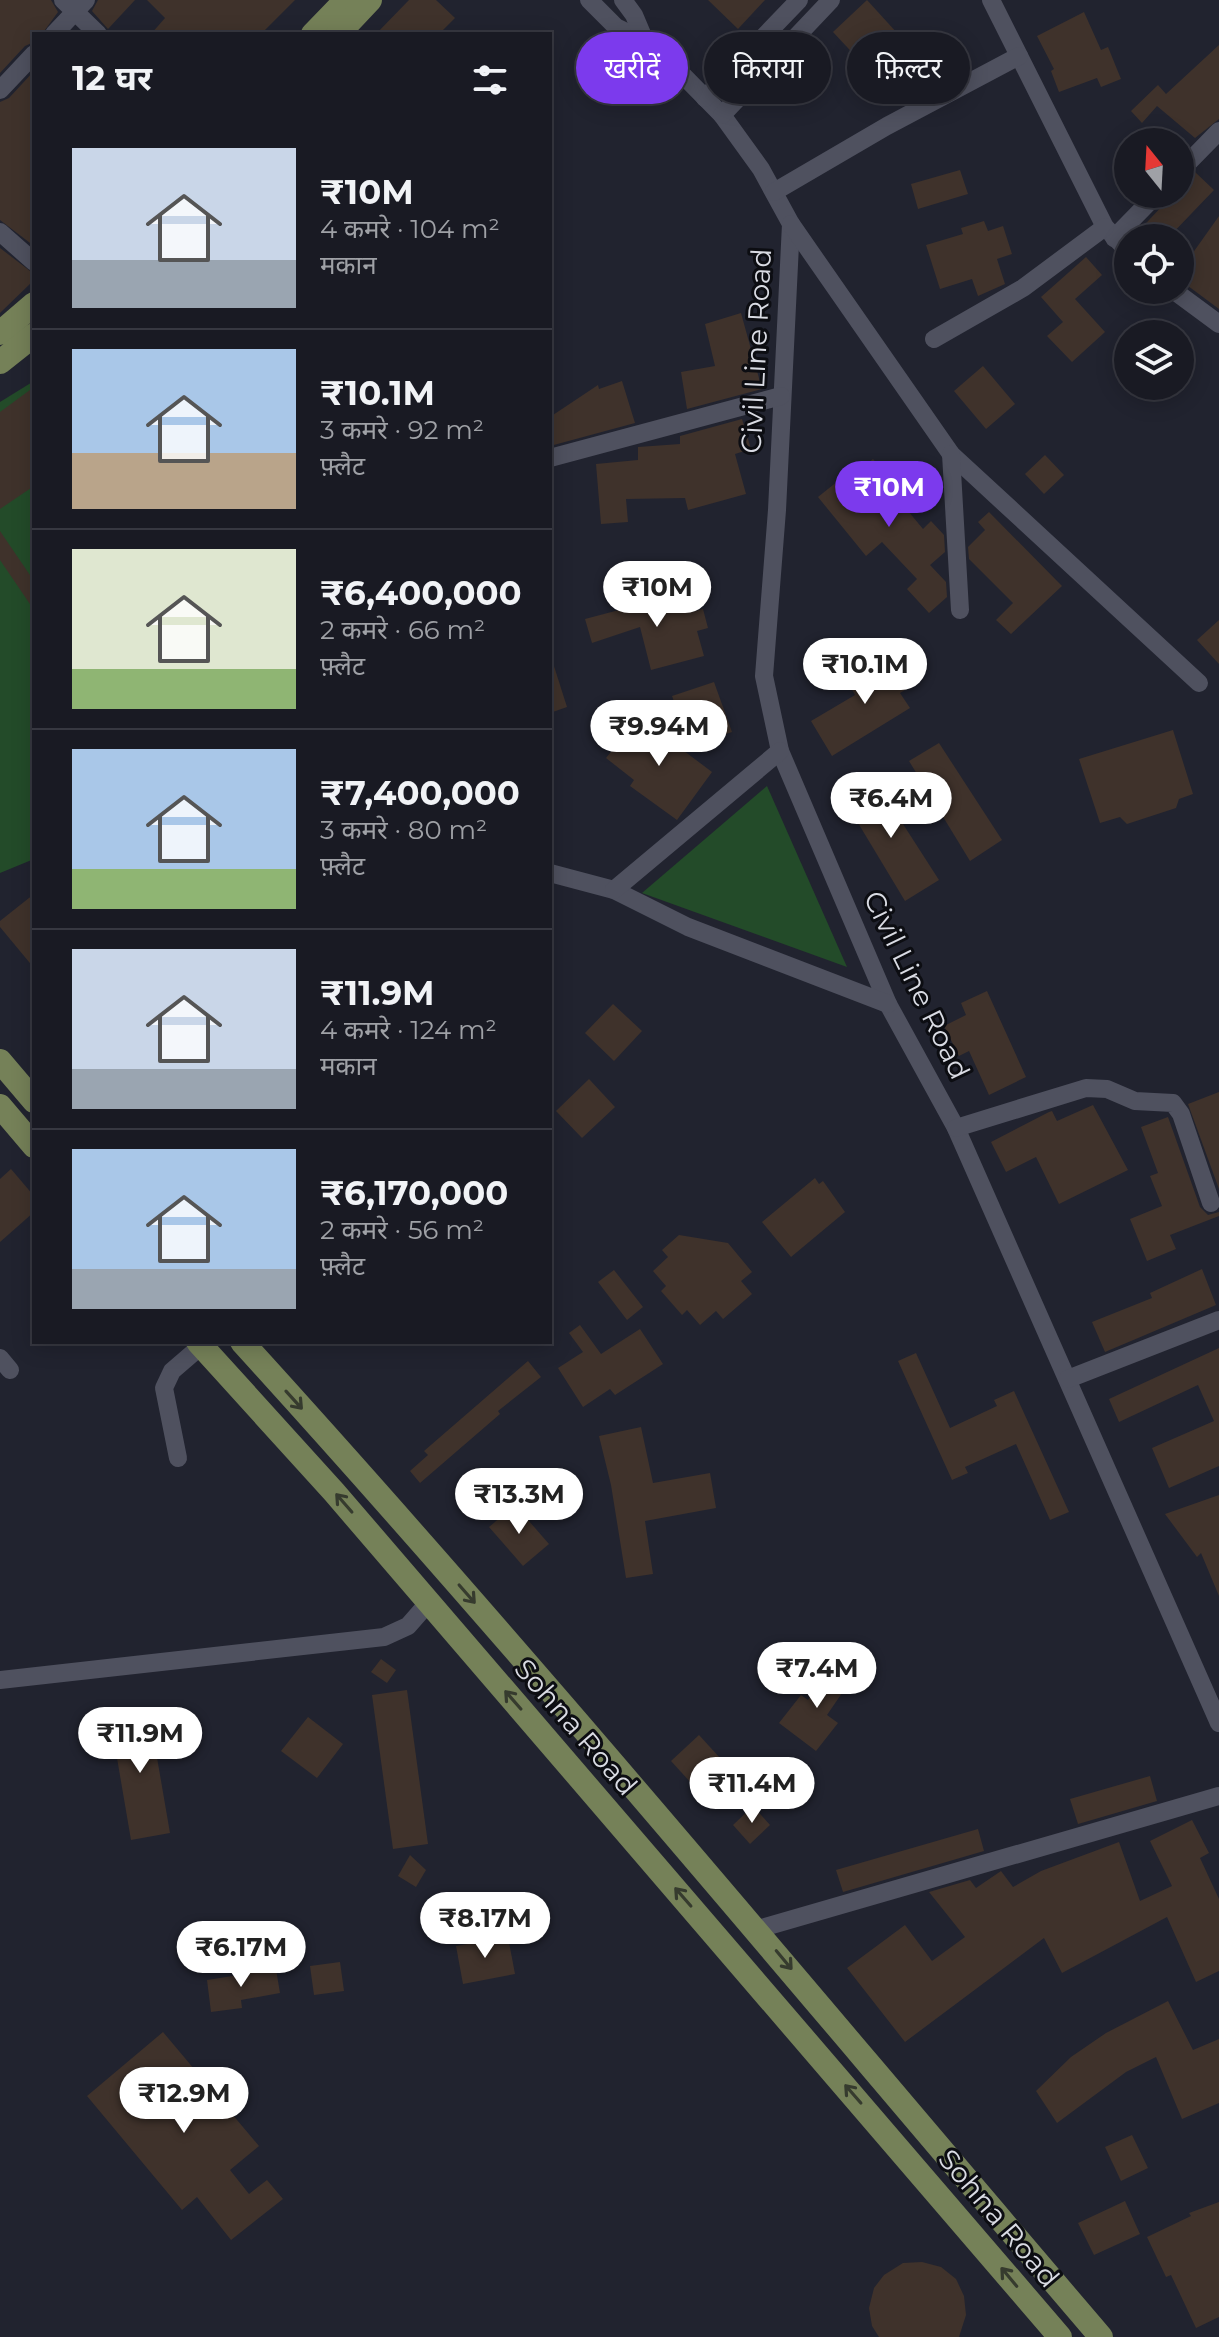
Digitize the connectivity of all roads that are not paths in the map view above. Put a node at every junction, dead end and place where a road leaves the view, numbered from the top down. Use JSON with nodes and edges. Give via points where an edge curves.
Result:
{"nodes":[{"id":1,"x":346,"y":0,"type":"edge"},
{"id":2,"x":370,"y":0,"type":"edge"},
{"id":3,"x":589,"y":0,"type":"edge"},
{"id":4,"x":623,"y":0,"type":"edge"},
{"id":5,"x":799,"y":0,"type":"edge"},
{"id":6,"x":831,"y":0,"type":"edge"},
{"id":7,"x":991,"y":0,"type":"edge"},
{"id":8,"x":75,"y":4,"type":"edge"},
{"id":9,"x":55,"y":32,"type":"edge"},
{"id":10,"x":96,"y":32,"type":"edge"},
{"id":11,"x":315,"y":32,"type":"edge"},
{"id":12,"x":340,"y":32,"type":"edge"},
{"id":13,"x":626,"y":32,"type":"edge"},
{"id":14,"x":641,"y":32,"type":"edge"},
{"id":15,"x":768,"y":32,"type":"edge"},
{"id":16,"x":32,"y":56,"type":"edge"},
{"id":17,"x":1019,"y":56,"type":"junction"},
{"id":18,"x":688,"y":82,"type":"edge"},
{"id":19,"x":0,"y":90,"type":"edge"},
{"id":20,"x":704,"y":97,"type":"edge"},
{"id":21,"x":711,"y":104,"type":"edge"},
{"id":22,"x":722,"y":115,"type":"junction"},
{"id":23,"x":1219,"y":131,"type":"edge"},
{"id":24,"x":1194,"y":157,"type":"edge"},
{"id":25,"x":774,"y":192,"type":"junction"},
{"id":26,"x":1139,"y":208,"type":"edge"},
{"id":27,"x":791,"y":224,"type":"junction"},
{"id":28,"x":0,"y":232,"type":"edge"},
{"id":29,"x":1109,"y":232,"type":"junction"},
{"id":30,"x":1114,"y":237,"type":"edge"},
{"id":31,"x":32,"y":260,"type":"edge"},
{"id":32,"x":1192,"y":304,"type":"edge"},
{"id":33,"x":32,"y":305,"type":"edge"},
{"id":34,"x":1219,"y":324,"type":"edge"},
{"id":35,"x":3,"y":326,"type":"edge"},
{"id":36,"x":32,"y":337,"type":"edge"},
{"id":37,"x":934,"y":339,"type":"dead end"},
{"id":38,"x":0,"y":362,"type":"edge"},
{"id":39,"x":781,"y":396,"type":"junction"},
{"id":40,"x":951,"y":454,"type":"junction"},
{"id":41,"x":552,"y":457,"type":"edge"},
{"id":42,"x":960,"y":610,"type":"dead end"},
{"id":43,"x":1199,"y":683,"type":"dead end"},
{"id":44,"x":780,"y":751,"type":"junction"},
{"id":45,"x":552,"y":874,"type":"edge"},
{"id":46,"x":614,"y":890,"type":"junction"},
{"id":47,"x":888,"y":1004,"type":"junction"},
{"id":48,"x":0,"y":1061,"type":"edge"},
{"id":49,"x":32,"y":1099,"type":"edge"},
{"id":50,"x":0,"y":1106,"type":"edge"},
{"id":51,"x":956,"y":1128,"type":"junction"},
{"id":52,"x":32,"y":1144,"type":"edge"},
{"id":53,"x":1211,"y":1203,"type":"dead end"},
{"id":54,"x":1219,"y":1320,"type":"edge"},
{"id":55,"x":199,"y":1344,"type":"edge"},
{"id":56,"x":244,"y":1344,"type":"edge"},
{"id":57,"x":1068,"y":1379,"type":"junction"},
{"id":58,"x":178,"y":1458,"type":"dead end"},
{"id":59,"x":429,"y":1602,"type":"junction"},
{"id":60,"x":0,"y":1680,"type":"edge"},
{"id":61,"x":1219,"y":1723,"type":"edge"},
{"id":62,"x":1219,"y":1796,"type":"edge"},
{"id":63,"x":758,"y":1929,"type":"junction"},
{"id":64,"x":1060,"y":2337,"type":"edge"},
{"id":65,"x":1101,"y":2337,"type":"edge"}],
"edges":[{"from":1,"to":11,"type":"main road"},
{"from":2,"to":12,"type":"main road"},
{"from":3,"to":13,"type":"street"},
{"from":4,"to":14,"type":"street"},
{"from":5,"to":15,"type":"street"},
{"from":6,"to":22,"type":"street"},
{"from":7,"to":17,"type":"street"},
{"from":8,"to":9,"type":"street"},
{"from":8,"to":10,"type":"street"},
{"from":16,"to":19,"type":"street"},
{"from":17,"to":25,"type":"street"},
{"from":17,"to":29,"type":"street"},
{"from":18,"to":20,"type":"street","name":"Civil Line Road"},
{"from":21,"to":22,"type":"street","name":"Civil Line Road"},
{"from":22,"to":25,"type":"street","name":"Civil Line Road"},
{"from":23,"to":24,"type":"street"},
{"from":25,"to":27,"type":"street","name":"Civil Line Road"},
{"from":26,"to":29,"type":"street"},
{"from":27,"to":39,"type":"street","name":"Civil Line Road"},
{"from":27,"to":40,"type":"street"},
{"from":28,"to":31,"type":"street"},
{"from":29,"to":30,"type":"street"},
{"from":29,"to":37,"type":"street"},
{"from":32,"to":34,"type":"street"},
{"from":33,"to":35,"type":"main road"},
{"from":36,"to":38,"type":"main road"},
{"from":39,"to":41,"type":"street"},
{"from":39,"to":44,"type":"street","name":"Civil Line Road","via":[[764,676]]},
{"from":40,"to":42,"type":"street"},
{"from":40,"to":43,"type":"street"},
{"from":44,"to":46,"type":"street"},
{"from":44,"to":47,"type":"street","name":"Civil Line Road"},
{"from":45,"to":46,"type":"street"},
{"from":46,"to":47,"type":"street","via":[[688,927]]},
{"from":47,"to":51,"type":"street","name":"Civil Line Road"},
{"from":48,"to":49,"type":"main road"},
{"from":50,"to":52,"type":"main road"},
{"from":51,"to":53,"type":"street","via":[[1086,1088],[1107,1089],[1135,1101],[1173,1103]]},
{"from":51,"to":57,"type":"street","name":"Civil Line Road"},
{"from":54,"to":57,"type":"street"},
{"from":55,"to":58,"type":"street","via":[[172,1371],[164,1388]]},
{"from":59,"to":55,"type":"main road","name":"Sohna Road","one_way":true},
{"from":56,"to":63,"type":"main road","name":"Sohna Road","one_way":true},
{"from":57,"to":61,"type":"street","name":"Civil Line Road"},
{"from":59,"to":60,"type":"street","via":[[408,1626],[384,1637]]},
{"from":64,"to":59,"type":"main road","name":"Sohna Road","one_way":true},
{"from":62,"to":63,"type":"street"},
{"from":63,"to":65,"type":"main road","name":"Sohna Road","one_way":true}]}
